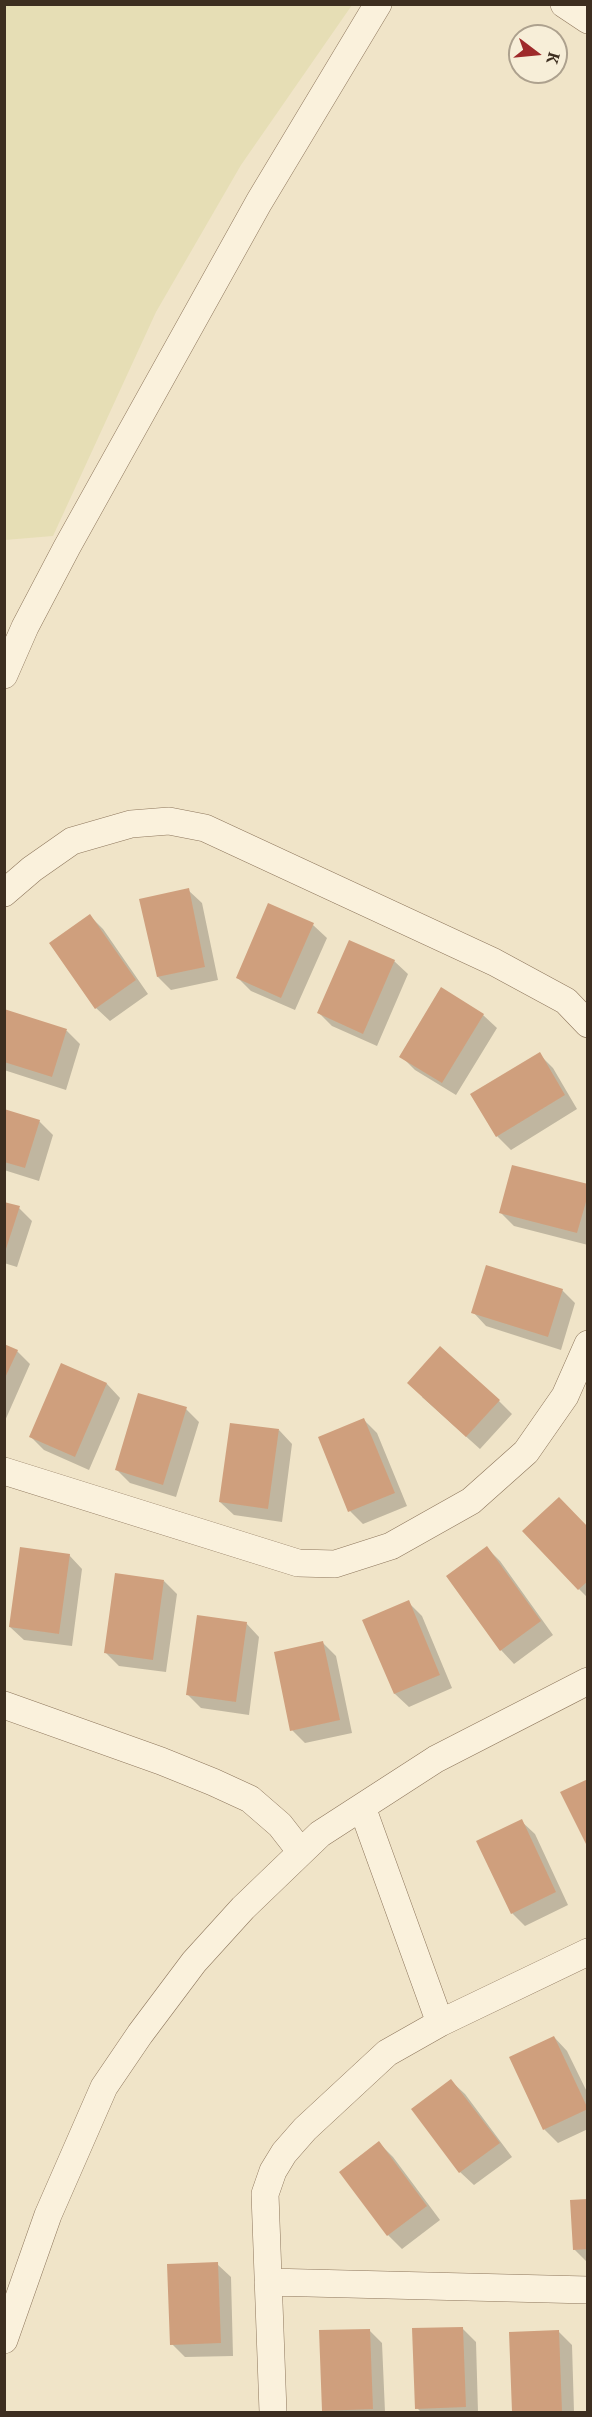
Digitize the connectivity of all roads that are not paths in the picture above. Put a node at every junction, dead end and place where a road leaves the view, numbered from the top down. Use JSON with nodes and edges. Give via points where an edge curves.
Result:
{"nodes":[{"id":1,"x":378,"y":4,"type":"edge"},
{"id":2,"x":564,"y":4,"type":"edge"},
{"id":3,"x":588,"y":20,"type":"edge"},
{"id":4,"x":4,"y":675,"type":"edge"},
{"id":5,"x":4,"y":893,"type":"edge"},
{"id":6,"x":588,"y":1024,"type":"edge"},
{"id":7,"x":588,"y":1344,"type":"edge"},
{"id":8,"x":4,"y":1471,"type":"edge"},
{"id":9,"x":588,"y":1681,"type":"edge"},
{"id":10,"x":4,"y":1705,"type":"edge"},
{"id":11,"x":362,"y":1807,"type":"junction"},
{"id":12,"x":302,"y":1852,"type":"junction"},
{"id":13,"x":588,"y":1952,"type":"edge"},
{"id":14,"x":440,"y":2022,"type":"junction"},
{"id":15,"x":268,"y":2282,"type":"junction"},
{"id":16,"x":588,"y":2290,"type":"edge"},
{"id":17,"x":4,"y":2340,"type":"edge"},
{"id":18,"x":273,"y":2412,"type":"edge"}],
"edges":[{"from":1,"to":4,"type":"street","via":[[259,202],[96,495],[25,627]]},
{"from":2,"to":3,"type":"street"},
{"from":5,"to":6,"type":"street","via":[[72,841],[130,824],[169,821],[205,828],[494,962],[566,1001]]},
{"from":7,"to":8,"type":"street","via":[[565,1396],[526,1452],[471,1501],[391,1546],[335,1564],[298,1563]]},
{"from":9,"to":11,"type":"street","via":[[436,1759]]},
{"from":10,"to":12,"type":"street","via":[[161,1761],[249,1799],[280,1825]]},
{"from":11,"to":12,"type":"street","via":[[320,1834]]},
{"from":11,"to":14,"type":"street"},
{"from":12,"to":17,"type":"street","via":[[194,1962],[104,2087],[48,2215]]},
{"from":13,"to":14,"type":"street"},
{"from":14,"to":15,"type":"street","via":[[387,2053],[284,2153],[265,2194]]},
{"from":15,"to":16,"type":"street"},
{"from":15,"to":18,"type":"street"}]}
